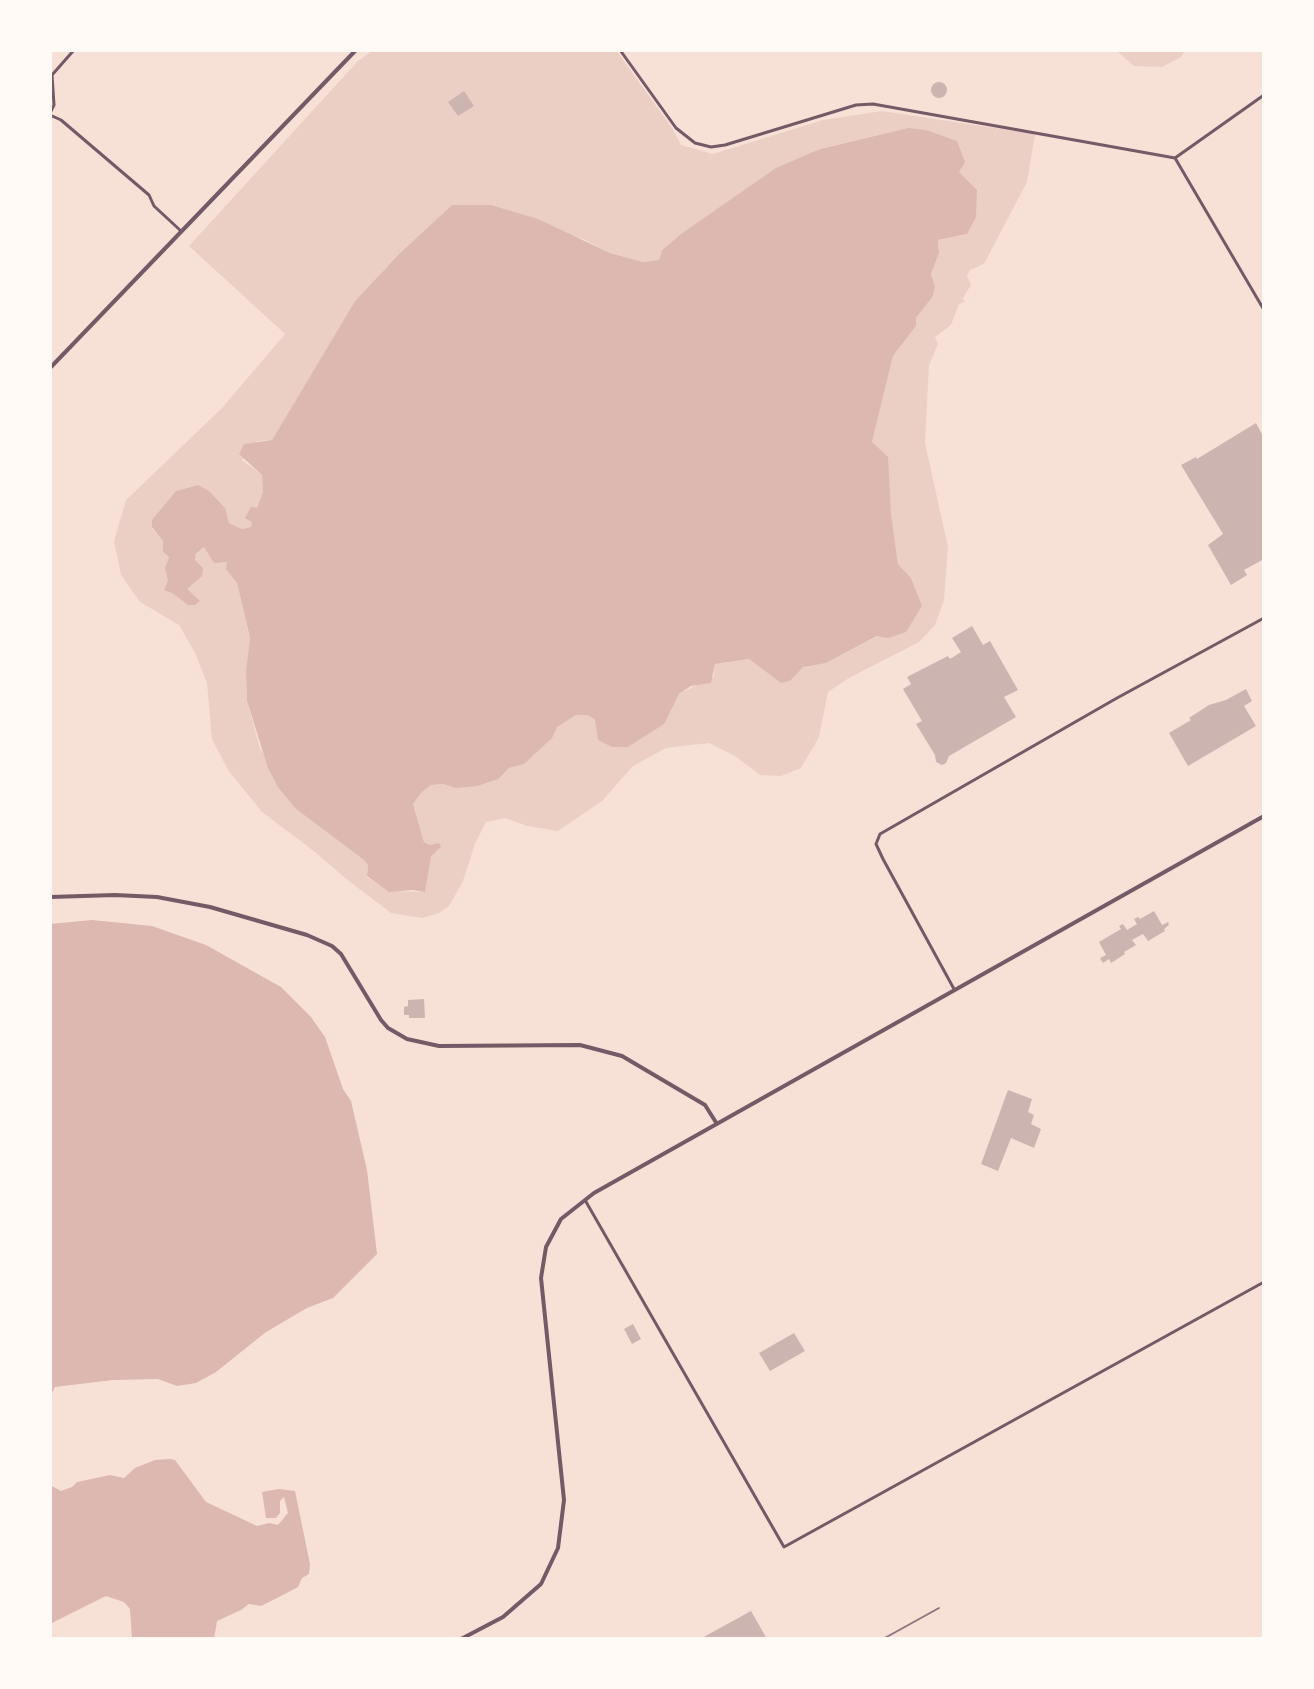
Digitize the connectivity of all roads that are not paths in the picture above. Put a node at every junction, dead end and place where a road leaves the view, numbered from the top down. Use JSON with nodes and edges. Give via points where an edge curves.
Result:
{"nodes":[{"id":1,"x":74,"y":50,"type":"edge"},
{"id":2,"x":356,"y":50,"type":"edge"},
{"id":3,"x":620,"y":50,"type":"edge"},
{"id":4,"x":1264,"y":95,"type":"edge"},
{"id":5,"x":50,"y":114,"type":"edge"},
{"id":6,"x":1175,"y":158,"type":"junction"},
{"id":7,"x":181,"y":231,"type":"junction"},
{"id":8,"x":1264,"y":310,"type":"edge"},
{"id":9,"x":50,"y":368,"type":"edge"},
{"id":10,"x":1264,"y":618,"type":"edge"},
{"id":11,"x":1264,"y":816,"type":"edge"},
{"id":12,"x":50,"y":897,"type":"edge"},
{"id":13,"x":955,"y":990,"type":"junction"},
{"id":14,"x":717,"y":1124,"type":"junction"},
{"id":15,"x":584,"y":1199,"type":"junction"},
{"id":16,"x":1264,"y":1282,"type":"edge"},
{"id":17,"x":461,"y":1639,"type":"edge"}],
"edges":[{"from":1,"to":5,"type":"street","via":[[52,75]]},
{"from":2,"to":7,"type":"street"},
{"from":3,"to":6,"type":"street","via":[[676,128],[695,143],[711,147],[873,104]]},
{"from":4,"to":6,"type":"street"},
{"from":5,"to":7,"type":"street","via":[[149,195]]},
{"from":6,"to":8,"type":"street"},
{"from":7,"to":9,"type":"street"},
{"from":10,"to":13,"type":"street","via":[[880,834],[876,844],[883,859]]},
{"from":11,"to":13,"type":"street"},
{"from":12,"to":14,"type":"street","via":[[157,897],[307,935],[341,954],[381,1020],[407,1039],[439,1046],[580,1045],[622,1056],[705,1105]]},
{"from":13,"to":14,"type":"street"},
{"from":14,"to":15,"type":"street"},
{"from":15,"to":16,"type":"street","via":[[784,1547]]},
{"from":15,"to":17,"type":"street","via":[[561,1219],[542,1262],[564,1500],[558,1548],[541,1584],[503,1617]]}]}
